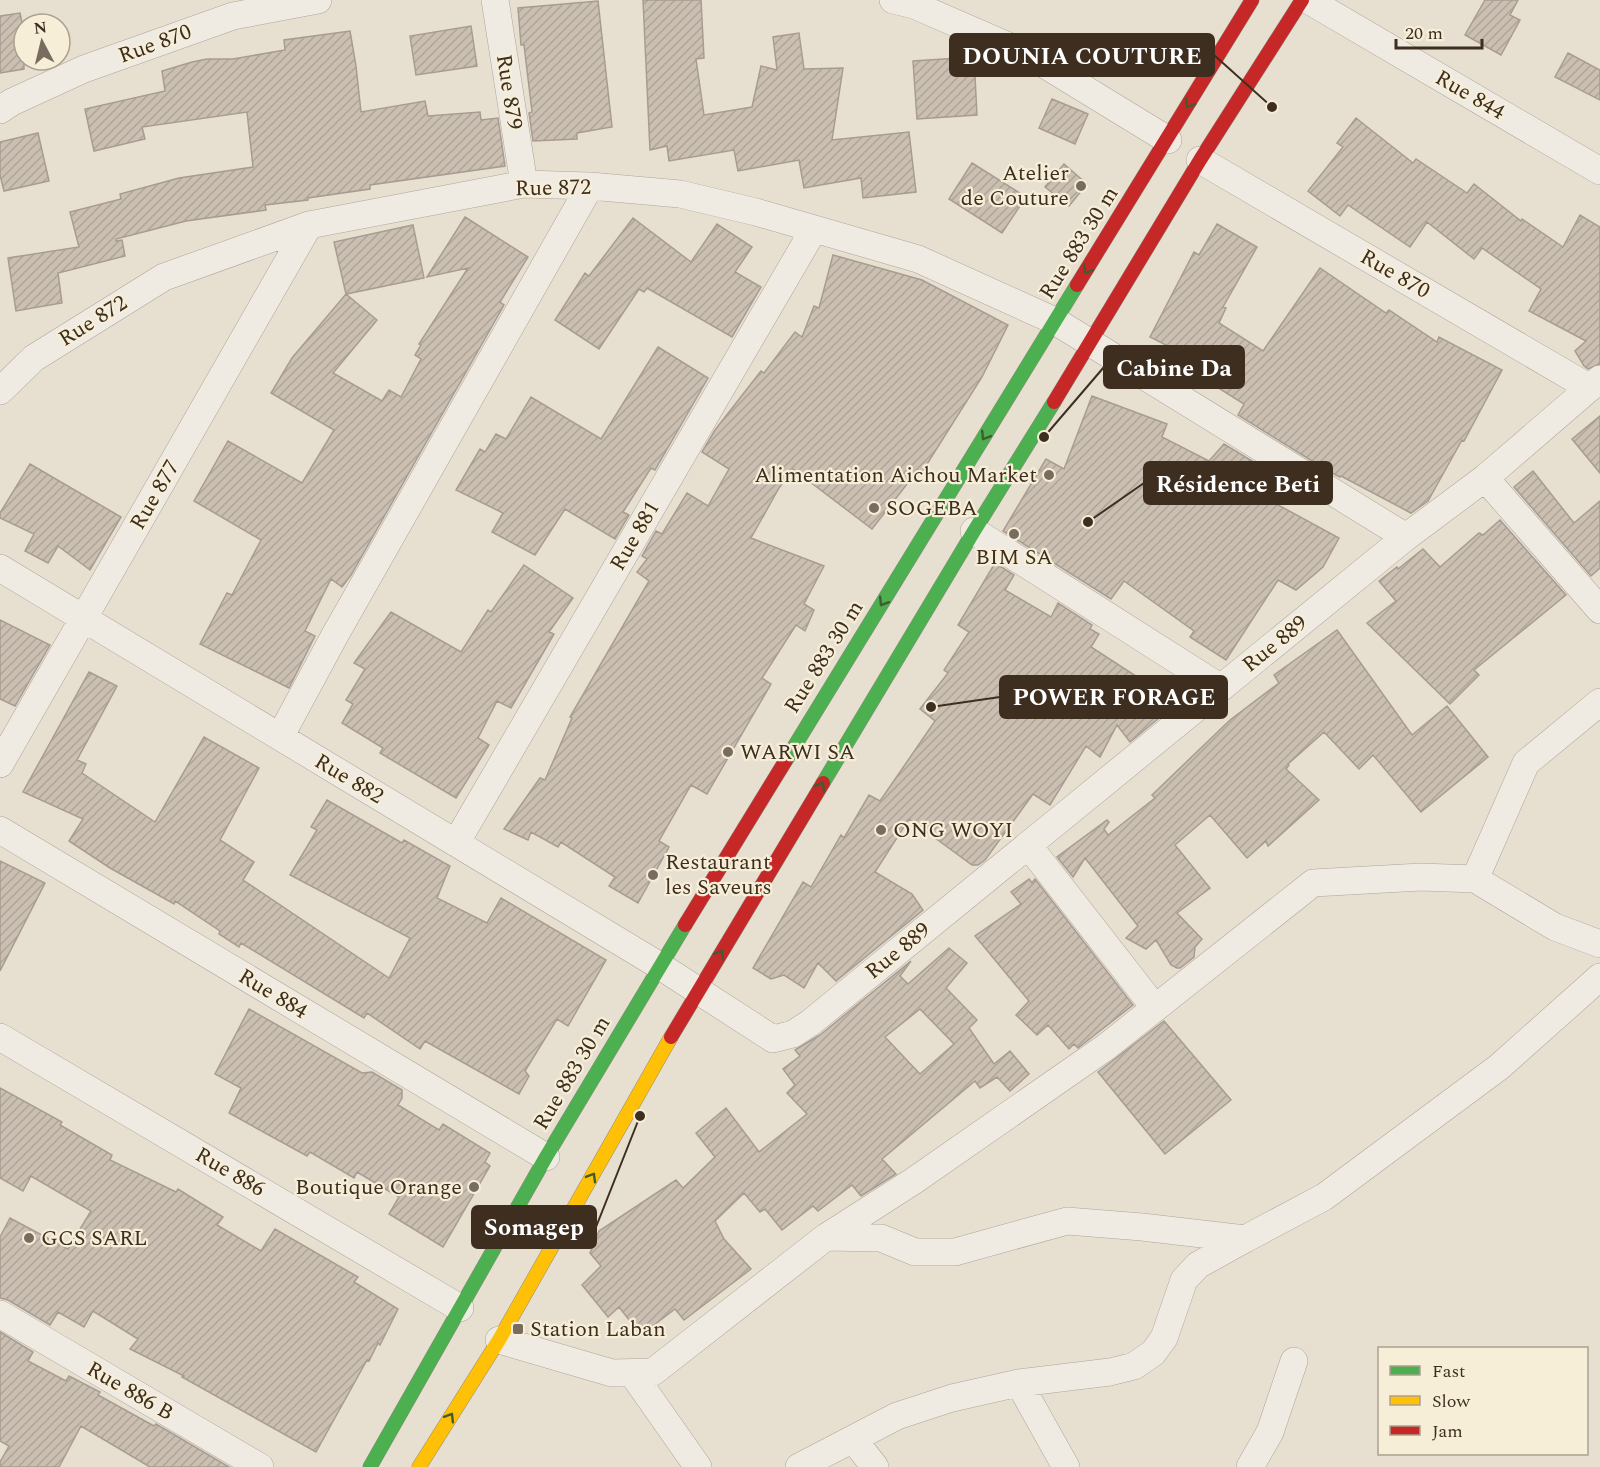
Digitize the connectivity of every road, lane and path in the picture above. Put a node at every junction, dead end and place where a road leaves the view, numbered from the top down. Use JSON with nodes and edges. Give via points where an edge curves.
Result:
{"nodes":[{"id":1,"x":318,"y":0,"type":"edge"},
{"id":2,"x":495,"y":0,"type":"edge"},
{"id":3,"x":894,"y":0,"type":"edge"},
{"id":4,"x":1252,"y":0,"type":"edge"},
{"id":5,"x":1302,"y":0,"type":"edge"},
{"id":6,"x":1308,"y":0,"type":"edge"},
{"id":7,"x":0,"y":110,"type":"edge"},
{"id":8,"x":1168,"y":140,"type":"junction"},
{"id":9,"x":1200,"y":160,"type":"junction"},
{"id":10,"x":1600,"y":171,"type":"edge"},
{"id":11,"x":524,"y":184,"type":"junction"},
{"id":12,"x":590,"y":186,"type":"junction"},
{"id":13,"x":309,"y":225,"type":"junction"},
{"id":14,"x":814,"y":229,"type":"junction"},
{"id":15,"x":1055,"y":321,"type":"junction"},
{"id":16,"x":1091,"y":343,"type":"junction"},
{"id":17,"x":1595,"y":383,"type":"edge"},
{"id":18,"x":0,"y":391,"type":"edge"},
{"id":19,"x":1485,"y":478,"type":"junction"},
{"id":20,"x":974,"y":531,"type":"junction"},
{"id":21,"x":1406,"y":537,"type":"junction"},
{"id":22,"x":0,"y":568,"type":"edge"},
{"id":23,"x":1600,"y":610,"type":"edge"},
{"id":24,"x":84,"y":618,"type":"junction"},
{"id":25,"x":1221,"y":688,"type":"junction"},
{"id":26,"x":1600,"y":702,"type":"edge"},
{"id":27,"x":280,"y":737,"type":"junction"},
{"id":28,"x":0,"y":764,"type":"edge"},
{"id":29,"x":0,"y":830,"type":"edge"},
{"id":30,"x":456,"y":843,"type":"junction"},
{"id":31,"x":1028,"y":845,"type":"junction"},
{"id":32,"x":1475,"y":879,"type":"junction"},
{"id":33,"x":1600,"y":944,"type":"edge"},
{"id":34,"x":660,"y":966,"type":"junction"},
{"id":35,"x":1600,"y":978,"type":"edge"},
{"id":36,"x":698,"y":990,"type":"junction"},
{"id":37,"x":1155,"y":1008,"type":"junction"},
{"id":38,"x":0,"y":1037,"type":"edge"},
{"id":39,"x":546,"y":1157,"type":"junction"},
{"id":40,"x":826,"y":1238,"type":"junction"},
{"id":41,"x":1245,"y":1239,"type":"junction"},
{"id":42,"x":460,"y":1308,"type":"junction"},
{"id":43,"x":0,"y":1314,"type":"edge"},
{"id":44,"x":499,"y":1340,"type":"junction"},
{"id":45,"x":1294,"y":1361,"type":"dead end"},
{"id":46,"x":632,"y":1372,"type":"junction"},
{"id":47,"x":1019,"y":1383,"type":"junction"},
{"id":48,"x":853,"y":1439,"type":"junction"},
{"id":49,"x":260,"y":1467,"type":"edge"},
{"id":50,"x":370,"y":1467,"type":"edge"},
{"id":51,"x":419,"y":1467,"type":"edge"},
{"id":52,"x":698,"y":1467,"type":"edge"},
{"id":53,"x":799,"y":1467,"type":"edge"},
{"id":54,"x":875,"y":1467,"type":"edge"},
{"id":55,"x":1066,"y":1467,"type":"edge"},
{"id":56,"x":1250,"y":1467,"type":"edge"}],
"edges":[{"from":1,"to":7,"type":"street","name":"Rue 870","via":[[233,16],[84,69]]},
{"from":2,"to":11,"type":"street","name":"Rue 879"},
{"from":3,"to":8,"type":"street","via":[[914,4],[1029,55]]},
{"from":4,"to":8,"type":"main road","name":"Rue 883 30 m","one_way":true},
{"from":5,"to":9,"type":"main road"},
{"from":6,"to":10,"type":"street","name":"Rue 844"},
{"from":8,"to":15,"type":"main road","name":"Rue 883 30 m","one_way":true},
{"from":9,"to":16,"type":"main road"},
{"from":9,"to":17,"type":"street","name":"Rue 870"},
{"from":11,"to":12,"type":"street","name":"Rue 872"},
{"from":11,"to":13,"type":"street","name":"Rue 872"},
{"from":12,"to":14,"type":"street","name":"Rue 872","via":[[680,194]]},
{"from":12,"to":27,"type":"street"},
{"from":13,"to":18,"type":"street","name":"Rue 872","via":[[164,277],[34,358]]},
{"from":13,"to":24,"type":"street","name":"Rue 877"},
{"from":14,"to":15,"type":"street","name":"Rue 872","via":[[918,259]]},
{"from":14,"to":30,"type":"street","name":"Rue 881"},
{"from":15,"to":16,"type":"street","name":"Rue 872"},
{"from":15,"to":34,"type":"main road","name":"Rue 883 30 m","one_way":true},
{"from":16,"to":20,"type":"main road"},
{"from":16,"to":21,"type":"street","name":"Rue 872"},
{"from":17,"to":19,"type":"street","name":"Rue 889"},
{"from":19,"to":21,"type":"street","name":"Rue 889"},
{"from":19,"to":23,"type":"street"},
{"from":20,"to":25,"type":"street"},
{"from":36,"to":20,"type":"main road","one_way":true},
{"from":21,"to":25,"type":"street","name":"Rue 889"},
{"from":22,"to":24,"type":"street","name":"Rue 882"},
{"from":24,"to":27,"type":"street","name":"Rue 882"},
{"from":24,"to":28,"type":"street","name":"Rue 877"},
{"from":25,"to":31,"type":"street","name":"Rue 889"},
{"from":26,"to":32,"type":"street","via":[[1526,763]]},
{"from":27,"to":30,"type":"street","name":"Rue 882"},
{"from":29,"to":39,"type":"street","name":"Rue 884"},
{"from":30,"to":34,"type":"street","name":"Rue 882"},
{"from":31,"to":36,"type":"street","name":"Rue 889","via":[[794,1034],[773,1039]]},
{"from":31,"to":37,"type":"street"},
{"from":32,"to":33,"type":"street","via":[[1555,927]]},
{"from":32,"to":37,"type":"street","via":[[1421,877],[1313,883]]},
{"from":34,"to":36,"type":"street","name":"Rue 882"},
{"from":34,"to":39,"type":"main road","name":"Rue 883 30 m"},
{"from":35,"to":41,"type":"street","via":[[1499,1067],[1333,1190]]},
{"from":44,"to":36,"type":"main road","one_way":true},
{"from":37,"to":40,"type":"street","via":[[1087,1061]]},
{"from":38,"to":42,"type":"street","name":"Rue 886"},
{"from":39,"to":42,"type":"main road","name":"Rue 883 30 m"},
{"from":40,"to":41,"type":"street","via":[[881,1238],[915,1252],[955,1252],[1067,1221]]},
{"from":40,"to":46,"type":"street","via":[[653,1372]]},
{"from":41,"to":47,"type":"street","via":[[1198,1265],[1184,1280],[1164,1338],[1153,1353],[1134,1365],[1110,1372]]},
{"from":42,"to":50,"type":"main road","name":"Rue 883 30 m"},
{"from":43,"to":49,"type":"street","name":"Rue 886 B"},
{"from":44,"to":46,"type":"street","via":[[612,1373]]},
{"from":51,"to":44,"type":"main road","one_way":true},
{"from":45,"to":56,"type":"street","via":[[1270,1432]]},
{"from":46,"to":52,"type":"street"},
{"from":47,"to":48,"type":"street","via":[[908,1412]]},
{"from":47,"to":55,"type":"street"},
{"from":48,"to":53,"type":"street"},
{"from":48,"to":54,"type":"street"}]}
